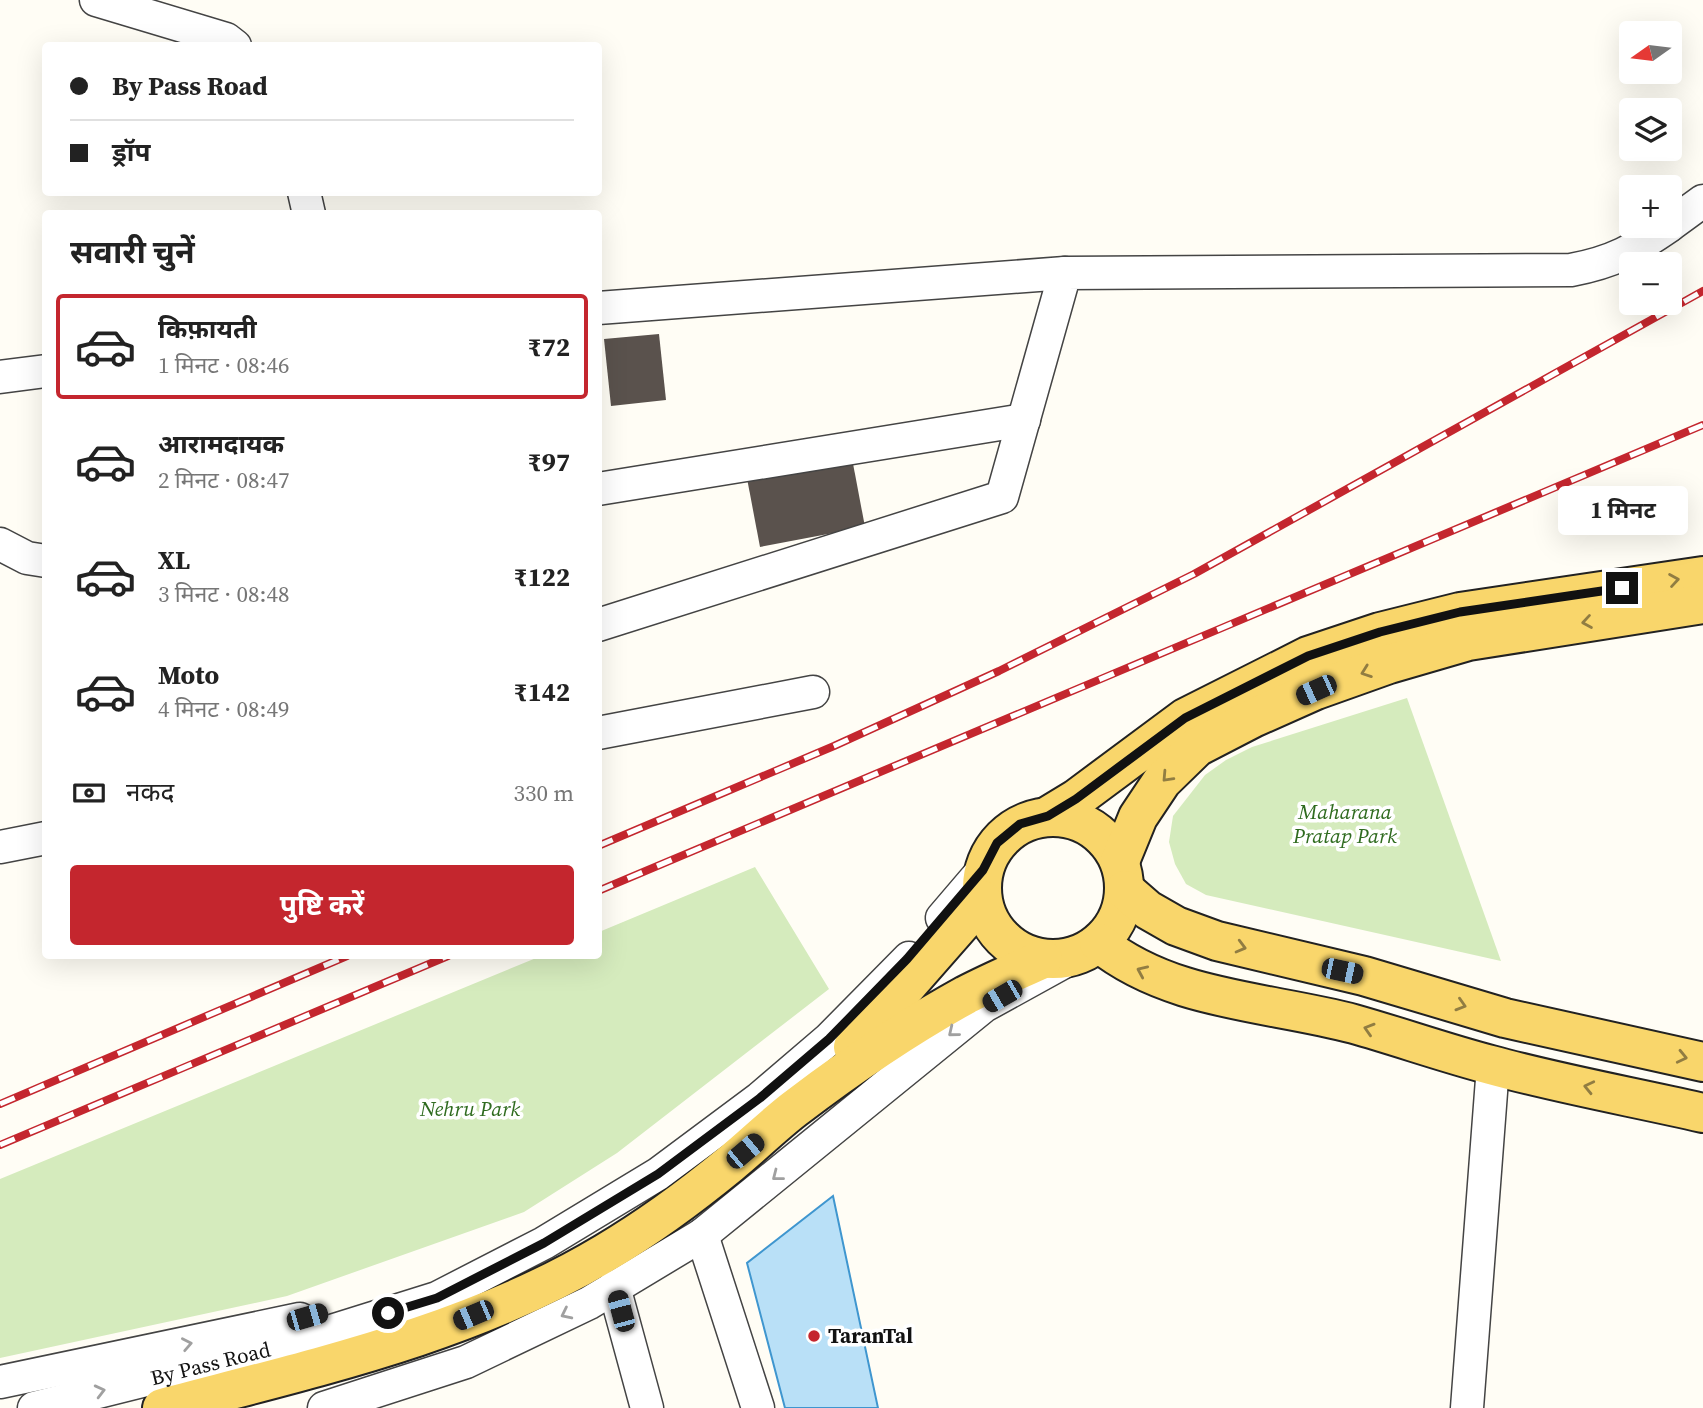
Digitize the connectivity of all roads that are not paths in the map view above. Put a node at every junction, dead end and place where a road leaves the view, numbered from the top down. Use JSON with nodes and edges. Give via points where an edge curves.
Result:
{"nodes":[{"id":1,"x":96,"y":0,"type":"edge"},
{"id":2,"x":230,"y":42,"type":"edge"},
{"id":3,"x":1703,"y":201,"type":"edge"},
{"id":4,"x":1682,"y":216,"type":"edge"},
{"id":5,"x":1651,"y":238,"type":"edge"},
{"id":6,"x":1065,"y":273,"type":"junction"},
{"id":7,"x":602,"y":308,"type":"edge"},
{"id":8,"x":42,"y":372,"type":"edge"},
{"id":9,"x":0,"y":377,"type":"edge"},
{"id":10,"x":1024,"y":420,"type":"junction"},
{"id":11,"x":602,"y":488,"type":"edge"},
{"id":12,"x":0,"y":544,"type":"edge"},
{"id":13,"x":42,"y":560,"type":"edge"},
{"id":14,"x":1703,"y":576,"type":"edge"},
{"id":15,"x":1703,"y":604,"type":"edge"},
{"id":16,"x":602,"y":624,"type":"edge"},
{"id":17,"x":813,"y":692,"type":"dead end"},
{"id":18,"x":602,"y":732,"type":"edge"},
{"id":19,"x":1048,"y":816,"type":"junction"},
{"id":20,"x":42,"y":839,"type":"edge"},
{"id":21,"x":0,"y":847,"type":"edge"},
{"id":22,"x":1122,"y":876,"type":"junction"},
{"id":23,"x":983,"y":885,"type":"junction"},
{"id":24,"x":1071,"y":953,"type":"junction"},
{"id":25,"x":1703,"y":1062,"type":"edge"},
{"id":26,"x":1493,"y":1066,"type":"junction"},
{"id":27,"x":793,"y":1110,"type":"junction"},
{"id":28,"x":1703,"y":1113,"type":"edge"},
{"id":29,"x":658,"y":1174,"type":"junction"},
{"id":30,"x":702,"y":1235,"type":"junction"},
{"id":31,"x":614,"y":1287,"type":"junction"},
{"id":32,"x":0,"y":1382,"type":"edge"},
{"id":33,"x":34,"y":1408,"type":"edge"},
{"id":34,"x":162,"y":1408,"type":"edge"},
{"id":35,"x":324,"y":1408,"type":"edge"},
{"id":36,"x":647,"y":1408,"type":"edge"},
{"id":37,"x":758,"y":1408,"type":"edge"},
{"id":38,"x":1467,"y":1408,"type":"edge"}],
"edges":[{"from":1,"to":2,"type":"street"},
{"from":3,"to":4,"type":"street"},
{"from":5,"to":6,"type":"street","via":[[1602,264],[1571,270]]},
{"from":6,"to":7,"type":"street"},
{"from":6,"to":10,"type":"street"},
{"from":8,"to":9,"type":"street"},
{"from":10,"to":11,"type":"street"},
{"from":10,"to":16,"type":"street","via":[[1002,497]]},
{"from":12,"to":13,"type":"street"},
{"from":19,"to":14,"type":"main road","one_way":true,"via":[[1185,718],[1308,656],[1460,612]]},
{"from":15,"to":22,"type":"main road","one_way":true,"via":[[1468,641],[1316,690],[1253,718],[1197,747],[1162,781],[1138,817]]},
{"from":17,"to":18,"type":"street"},
{"from":19,"to":22,"type":"main road","via":[[1078,820],[1103,836]]},
{"from":19,"to":23,"type":"main road","via":[[1020,824],[997,843]]},
{"from":20,"to":21,"type":"street"},
{"from":22,"to":24,"type":"main road","via":[[1117,920]]},
{"from":22,"to":25,"type":"main road","one_way":true,"via":[[1157,915],[1217,941],[1364,976],[1505,1018]]},
{"from":23,"to":24,"type":"main road","via":[[993,928],[1015,949]]},
{"from":23,"to":27,"type":"main road","via":[[879,1020]]},
{"from":23,"to":29,"type":"street","name":"By Pass Road","via":[[829,1039],[760,1098]]},
{"from":26,"to":24,"type":"main road","one_way":true,"via":[[1352,1024],[1190,990],[1119,960]]},
{"from":24,"to":27,"type":"main road","via":[[968,994],[901,1033]]},
{"from":24,"to":30,"type":"street","one_way":true,"via":[[984,1006]]},
{"from":28,"to":26,"type":"main road","one_way":true},
{"from":26,"to":38,"type":"street"},
{"from":27,"to":34,"type":"main road","via":[[673,1208],[604,1253],[537,1288],[382,1349]]},
{"from":32,"to":29,"type":"street","one_way":true,"via":[[282,1325],[431,1280]]},
{"from":33,"to":29,"type":"street","name":"By Pass Road","one_way":true,"via":[[290,1344],[437,1298],[544,1243]]},
{"from":30,"to":31,"type":"street"},
{"from":30,"to":37,"type":"street"},
{"from":31,"to":35,"type":"street","one_way":true,"via":[[466,1362]]},
{"from":31,"to":36,"type":"street"}]}
